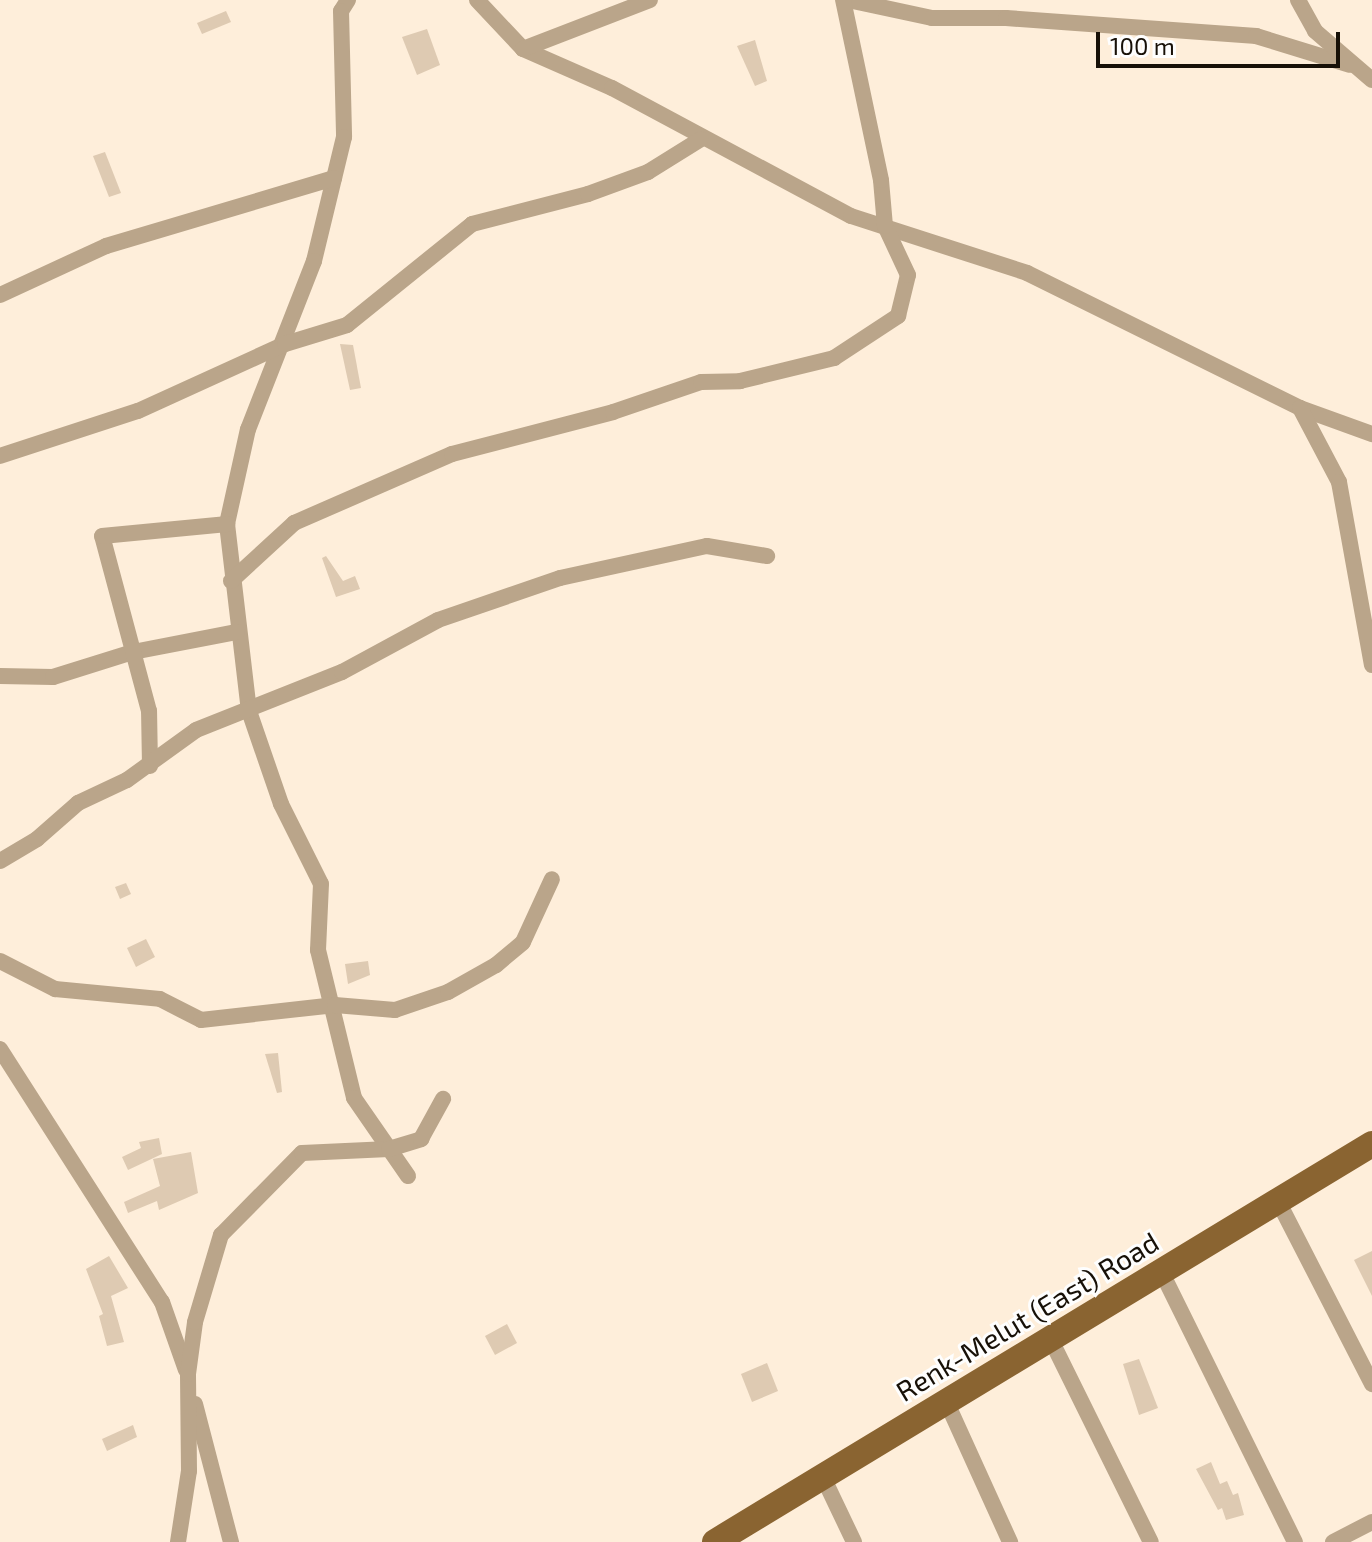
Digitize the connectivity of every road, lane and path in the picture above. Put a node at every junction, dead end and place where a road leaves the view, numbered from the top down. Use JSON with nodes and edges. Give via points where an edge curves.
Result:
{"nodes":[{"id":1,"x":348,"y":0,"type":"edge"},
{"id":2,"x":477,"y":0,"type":"edge"},
{"id":3,"x":650,"y":0,"type":"edge"},
{"id":4,"x":846,"y":0,"type":"edge"},
{"id":5,"x":1298,"y":0,"type":"edge"},
{"id":6,"x":523,"y":49,"type":"junction"},
{"id":7,"x":1350,"y":65,"type":"junction"},
{"id":8,"x":1372,"y":80,"type":"edge"},
{"id":9,"x":701,"y":139,"type":"junction"},
{"id":10,"x":334,"y":178,"type":"junction"},
{"id":11,"x":885,"y":226,"type":"junction"},
{"id":12,"x":0,"y":295,"type":"edge"},
{"id":13,"x":285,"y":344,"type":"junction"},
{"id":14,"x":1300,"y":408,"type":"junction"},
{"id":15,"x":1372,"y":434,"type":"edge"},
{"id":16,"x":0,"y":456,"type":"edge"},
{"id":17,"x":227,"y":524,"type":"junction"},
{"id":18,"x":767,"y":556,"type":"dead end"},
{"id":19,"x":231,"y":581,"type":"junction"},
{"id":20,"x":237,"y":632,"type":"junction"},
{"id":21,"x":133,"y":652,"type":"junction"},
{"id":22,"x":1372,"y":665,"type":"edge"},
{"id":23,"x":0,"y":676,"type":"edge"},
{"id":24,"x":249,"y":711,"type":"junction"},
{"id":25,"x":150,"y":766,"type":"junction"},
{"id":26,"x":0,"y":861,"type":"edge"},
{"id":27,"x":552,"y":879,"type":"dead end"},
{"id":28,"x":0,"y":961,"type":"edge"},
{"id":29,"x":335,"y":1005,"type":"junction"},
{"id":30,"x":0,"y":1049,"type":"edge"},
{"id":31,"x":443,"y":1099,"type":"dead end"},
{"id":32,"x":1371,"y":1142,"type":"edge"},
{"id":33,"x":389,"y":1149,"type":"junction"},
{"id":34,"x":408,"y":1176,"type":"dead end"},
{"id":35,"x":1278,"y":1201,"type":"junction"},
{"id":36,"x":1162,"y":1273,"type":"junction"},
{"id":37,"x":1051,"y":1340,"type":"junction"},
{"id":38,"x":188,"y":1374,"type":"junction"},
{"id":39,"x":1372,"y":1384,"type":"edge"},
{"id":40,"x":947,"y":1403,"type":"junction"},
{"id":41,"x":823,"y":1477,"type":"junction"},
{"id":42,"x":1372,"y":1522,"type":"edge"},
{"id":43,"x":178,"y":1542,"type":"edge"},
{"id":44,"x":231,"y":1542,"type":"edge"},
{"id":45,"x":715,"y":1542,"type":"edge"},
{"id":46,"x":854,"y":1542,"type":"edge"},
{"id":47,"x":1010,"y":1542,"type":"edge"},
{"id":48,"x":1151,"y":1542,"type":"edge"},
{"id":49,"x":1295,"y":1542,"type":"edge"},
{"id":50,"x":1333,"y":1542,"type":"edge"}],
"edges":[{"from":1,"to":10,"type":"street","via":[[341,11],[344,137]]},
{"from":2,"to":6,"type":"street"},
{"from":3,"to":6,"type":"street"},
{"from":4,"to":7,"type":"street","via":[[932,18],[1006,18],[1256,36]]},
{"from":4,"to":11,"type":"street"},
{"from":5,"to":7,"type":"street","via":[[1315,31]]},
{"from":6,"to":9,"type":"street","via":[[612,88]]},
{"from":7,"to":8,"type":"street"},
{"from":9,"to":11,"type":"street","via":[[851,216]]},
{"from":9,"to":13,"type":"street","via":[[636,176],[472,224],[347,325]]},
{"from":10,"to":12,"type":"street","via":[[254,206],[192,216],[106,246]]},
{"from":10,"to":13,"type":"street","via":[[314,261]]},
{"from":11,"to":14,"type":"street","via":[[1027,273]]},
{"from":11,"to":19,"type":"street","via":[[908,275],[898,316],[834,358],[740,381],[701,382],[613,412],[452,454],[294,523]]},
{"from":13,"to":16,"type":"street","via":[[187,392]]},
{"from":13,"to":17,"type":"street","via":[[248,429]]},
{"from":14,"to":15,"type":"street"},
{"from":14,"to":22,"type":"street","via":[[1339,482]]},
{"from":17,"to":19,"type":"street"},
{"from":17,"to":21,"type":"street","via":[[102,536]]},
{"from":18,"to":24,"type":"street","via":[[707,546],[560,578],[438,620],[342,672]]},
{"from":19,"to":20,"type":"street"},
{"from":20,"to":21,"type":"street"},
{"from":20,"to":24,"type":"street"},
{"from":21,"to":23,"type":"street","via":[[53,677]]},
{"from":21,"to":25,"type":"street","via":[[149,711]]},
{"from":24,"to":25,"type":"street","via":[[196,730]]},
{"from":24,"to":29,"type":"street","via":[[281,804],[321,884],[318,950]]},
{"from":25,"to":26,"type":"street","via":[[78,803],[37,839]]},
{"from":27,"to":29,"type":"street","via":[[523,942],[496,965],[448,992],[395,1010]]},
{"from":28,"to":29,"type":"street","via":[[55,989],[160,999],[201,1020]]},
{"from":29,"to":33,"type":"street","via":[[354,1098]]},
{"from":30,"to":38,"type":"street","via":[[162,1302]]},
{"from":31,"to":33,"type":"street","via":[[421,1139]]},
{"from":32,"to":35,"type":"main road","name":"Renk-Melut (East) Road"},
{"from":33,"to":34,"type":"street"},
{"from":33,"to":38,"type":"street","via":[[302,1153],[262,1189],[221,1235],[195,1322]]},
{"from":35,"to":36,"type":"main road","name":"Renk-Melut (East) Road"},
{"from":35,"to":39,"type":"street"},
{"from":36,"to":37,"type":"main road","name":"Renk-Melut (East) Road"},
{"from":36,"to":49,"type":"street"},
{"from":37,"to":40,"type":"main road","name":"Renk-Melut (East) Road"},
{"from":37,"to":48,"type":"street"},
{"from":38,"to":43,"type":"street","via":[[189,1471]]},
{"from":38,"to":44,"type":"street"},
{"from":40,"to":41,"type":"main road","name":"Renk-Melut (East) Road"},
{"from":40,"to":47,"type":"street"},
{"from":41,"to":45,"type":"main road","name":"Renk-Melut (East) Road"},
{"from":41,"to":46,"type":"street"},
{"from":42,"to":50,"type":"street"}]}
